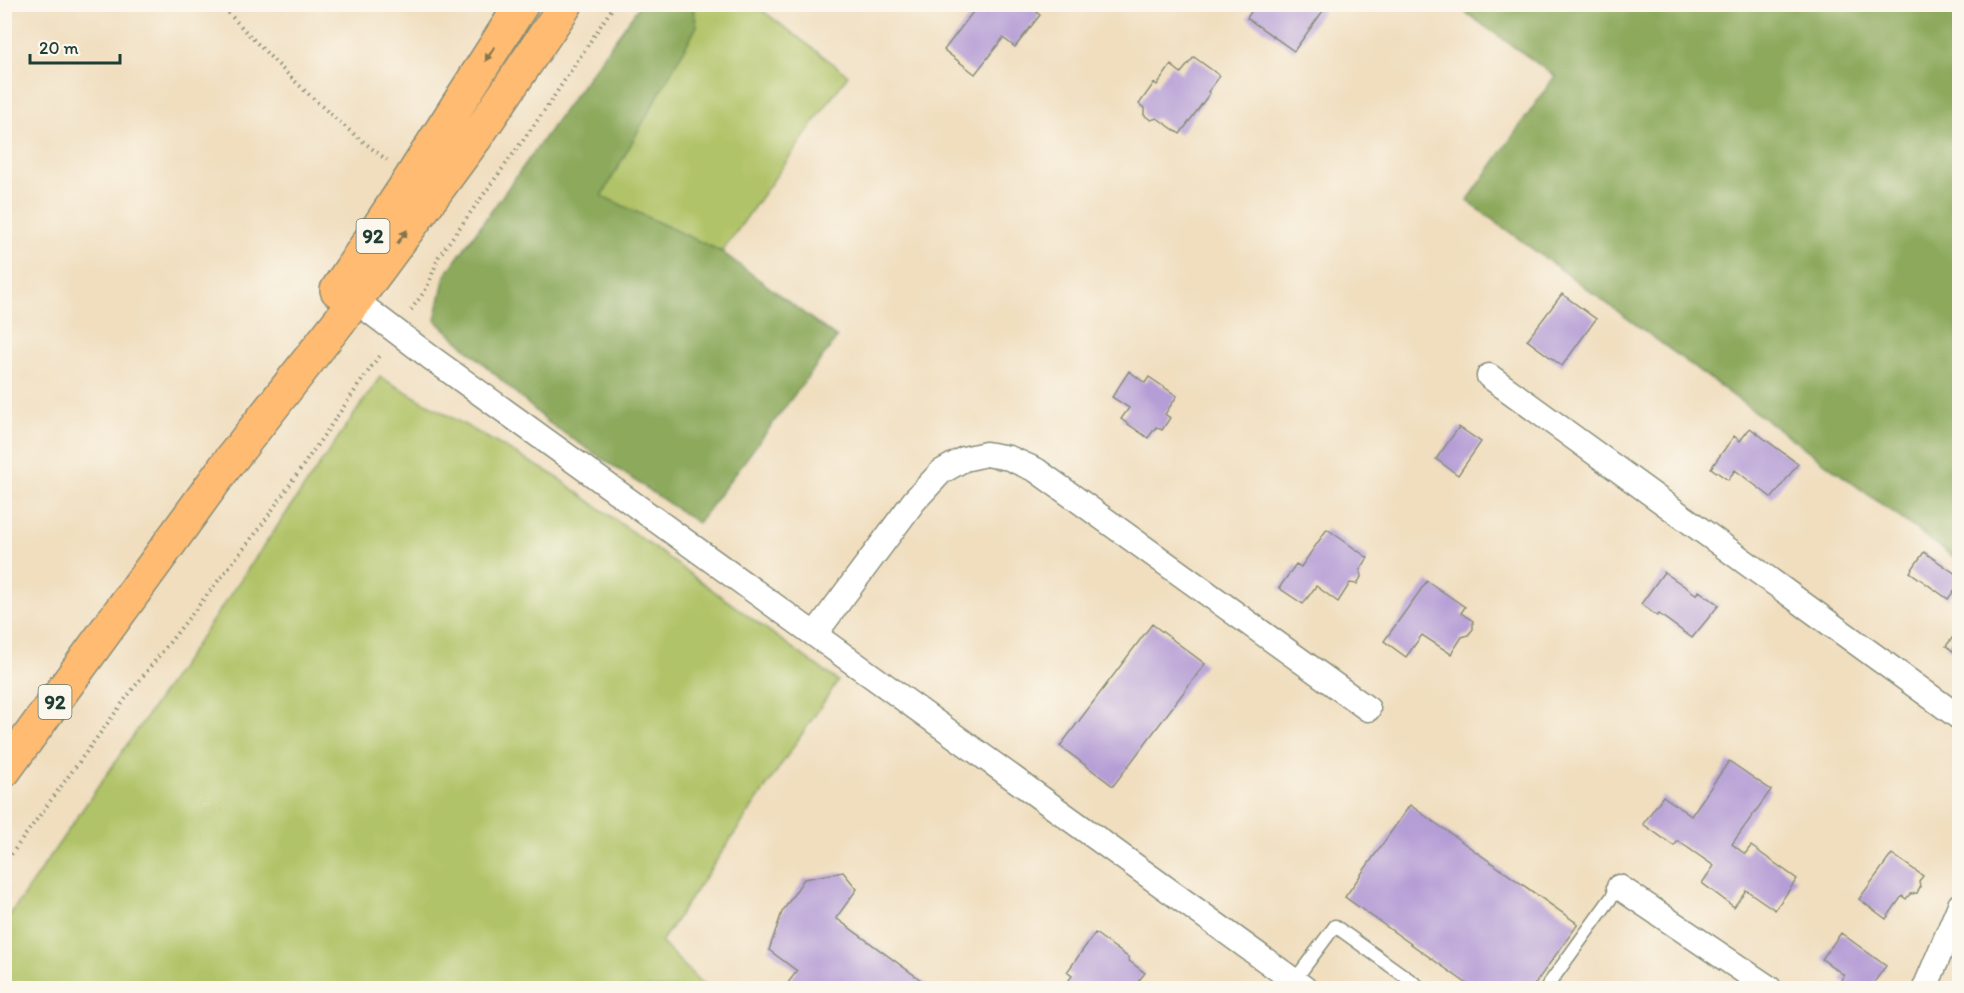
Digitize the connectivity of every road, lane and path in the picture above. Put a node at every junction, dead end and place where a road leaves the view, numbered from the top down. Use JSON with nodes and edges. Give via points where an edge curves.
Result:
{"nodes":[{"id":1,"x":220,"y":4,"type":"edge"},
{"id":2,"x":522,"y":4,"type":"edge"},
{"id":3,"x":566,"y":4,"type":"edge"},
{"id":4,"x":615,"y":4,"type":"edge"},
{"id":5,"x":411,"y":178,"type":"junction"},
{"id":6,"x":347,"y":294,"type":"junction"},
{"id":7,"x":396,"y":331,"type":"junction"},
{"id":8,"x":1489,"y":376,"type":"dead end"},
{"id":9,"x":815,"y":634,"type":"junction"},
{"id":10,"x":1368,"y":709,"type":"dead end"},
{"id":11,"x":1959,"y":718,"type":"edge"},
{"id":12,"x":4,"y":771,"type":"edge"},
{"id":13,"x":4,"y":864,"type":"edge"},
{"id":14,"x":1619,"y":887,"type":"joint"},
{"id":15,"x":1959,"y":905,"type":"edge"},
{"id":16,"x":1299,"y":985,"type":"edge"},
{"id":17,"x":1422,"y":988,"type":"edge"},
{"id":18,"x":1546,"y":988,"type":"edge"},
{"id":19,"x":1769,"y":988,"type":"edge"},
{"id":20,"x":1925,"y":988,"type":"edge"}],
"edges":[{"from":1,"to":5,"type":"path","via":[[279,68],[330,115]]},
{"from":2,"to":5,"type":"main road","number":"92","one_way":true},
{"from":6,"to":3,"type":"main road","number":"92","one_way":true,"via":[[476,137]]},
{"from":4,"to":7,"type":"path","via":[[545,110],[439,256],[427,288]]},
{"from":5,"to":6,"type":"main road","number":"92"},
{"from":6,"to":7,"type":"street"},
{"from":6,"to":12,"type":"main road","number":"92"},
{"from":7,"to":9,"type":"street"},
{"from":7,"to":13,"type":"path","via":[[259,528],[132,690]]},
{"from":8,"to":11,"type":"street"},
{"from":9,"to":10,"type":"street","via":[[914,501],[941,472],[964,459],[986,454],[1009,458],[1036,470]]},
{"from":9,"to":16,"type":"street"},
{"from":14,"to":18,"type":"lane"},
{"from":14,"to":19,"type":"street"},
{"from":15,"to":20,"type":"street"},
{"from":16,"to":17,"type":"lane","via":[[1335,926]]}]}
